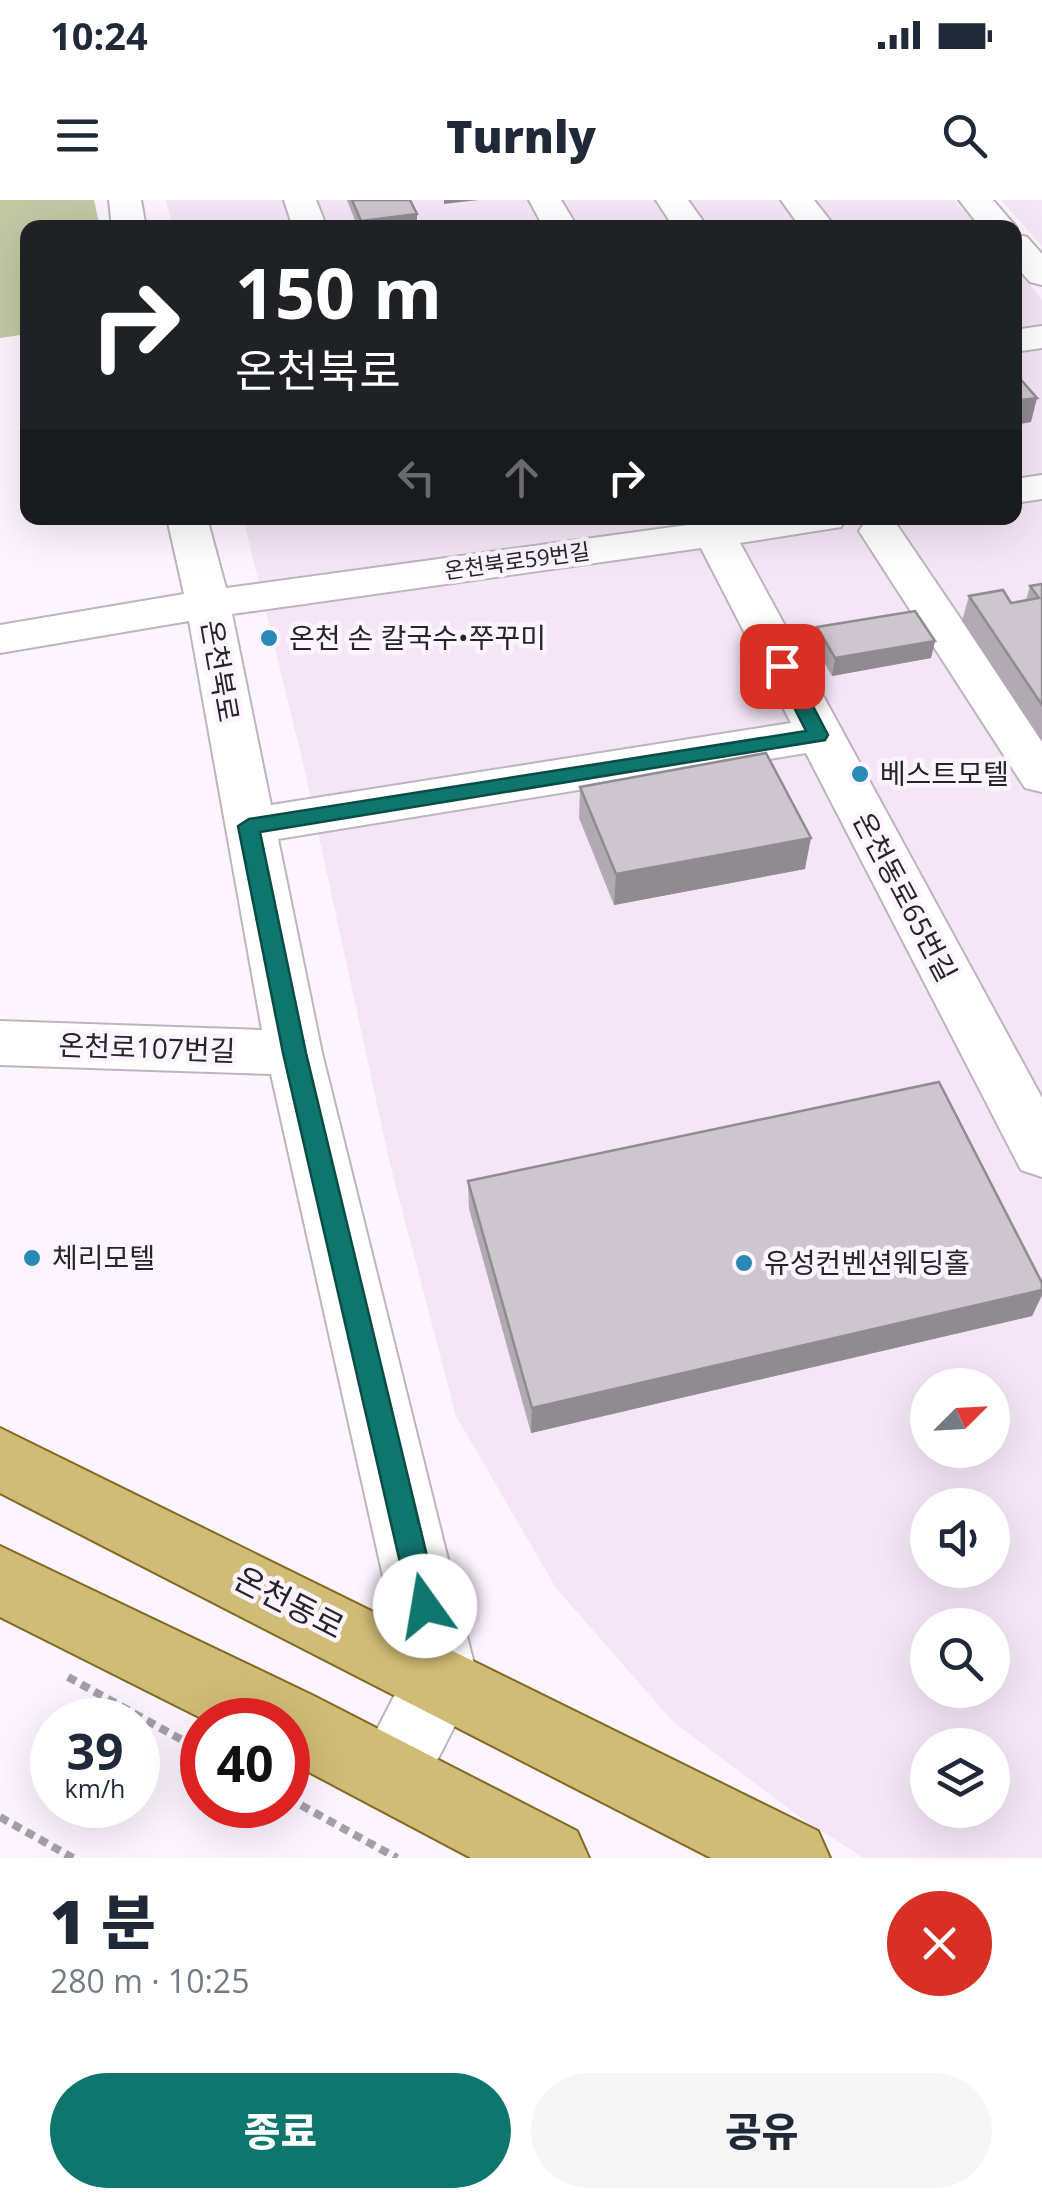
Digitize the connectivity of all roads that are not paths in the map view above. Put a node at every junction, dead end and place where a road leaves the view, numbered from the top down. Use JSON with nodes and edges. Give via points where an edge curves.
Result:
{"nodes":[{"id":1,"x":797,"y":200,"type":"edge"},
{"id":2,"x":975,"y":200,"type":"edge"},
{"id":3,"x":813,"y":220,"type":"edge"},
{"id":4,"x":993,"y":220,"type":"edge"},
{"id":5,"x":1022,"y":252,"type":"edge"},
{"id":6,"x":1042,"y":274,"type":"edge"},
{"id":7,"x":189,"y":525,"type":"edge"},
{"id":8,"x":774,"y":525,"type":"edge"},
{"id":9,"x":880,"y":530,"type":"dead end"},
{"id":10,"x":714,"y":533,"type":"junction"},
{"id":11,"x":208,"y":604,"type":"junction"},
{"id":12,"x":0,"y":639,"type":"edge"},
{"id":13,"x":818,"y":735,"type":"junction"},
{"id":14,"x":1042,"y":776,"type":"edge"},
{"id":15,"x":249,"y":826,"type":"junction"},
{"id":16,"x":0,"y":1043,"type":"edge"},
{"id":17,"x":294,"y":1053,"type":"junction"},
{"id":18,"x":1042,"y":1154,"type":"edge"},
{"id":19,"x":0,"y":1459,"type":"edge"},
{"id":20,"x":0,"y":1580,"type":"edge"},
{"id":21,"x":442,"y":1680,"type":"junction"},
{"id":22,"x":239,"y":1698,"type":"edge"},
{"id":23,"x":310,"y":1734,"type":"edge"},
{"id":24,"x":391,"y":1774,"type":"junction"},
{"id":25,"x":550,"y":1858,"type":"edge"},
{"id":26,"x":791,"y":1858,"type":"edge"}],
"edges":[{"from":1,"to":3,"type":"street"},
{"from":2,"to":4,"type":"street"},
{"from":5,"to":6,"type":"street"},
{"from":7,"to":11,"type":"street","name":"온천북로"},
{"from":8,"to":10,"type":"street","name":"온천북로59번길"},
{"from":9,"to":14,"type":"street"},
{"from":10,"to":11,"type":"street","name":"온천북로59번길"},
{"from":10,"to":13,"type":"street","name":"온천동로65번길"},
{"from":11,"to":12,"type":"street","name":"온천북로59번길"},
{"from":11,"to":15,"type":"street","name":"온천북로"},
{"from":13,"to":15,"type":"street"},
{"from":13,"to":18,"type":"street","name":"온천동로65번길"},
{"from":15,"to":17,"type":"street","name":"온천북로"},
{"from":16,"to":17,"type":"street","name":"온천로107번길"},
{"from":17,"to":21,"type":"street","name":"온천북로"},
{"from":19,"to":21,"type":"main road","name":"온천동로"},
{"from":20,"to":22,"type":"main road"},
{"from":21,"to":24,"type":"street"},
{"from":21,"to":26,"type":"main road","name":"온천동로"},
{"from":23,"to":24,"type":"main road"},
{"from":24,"to":25,"type":"main road"}]}
